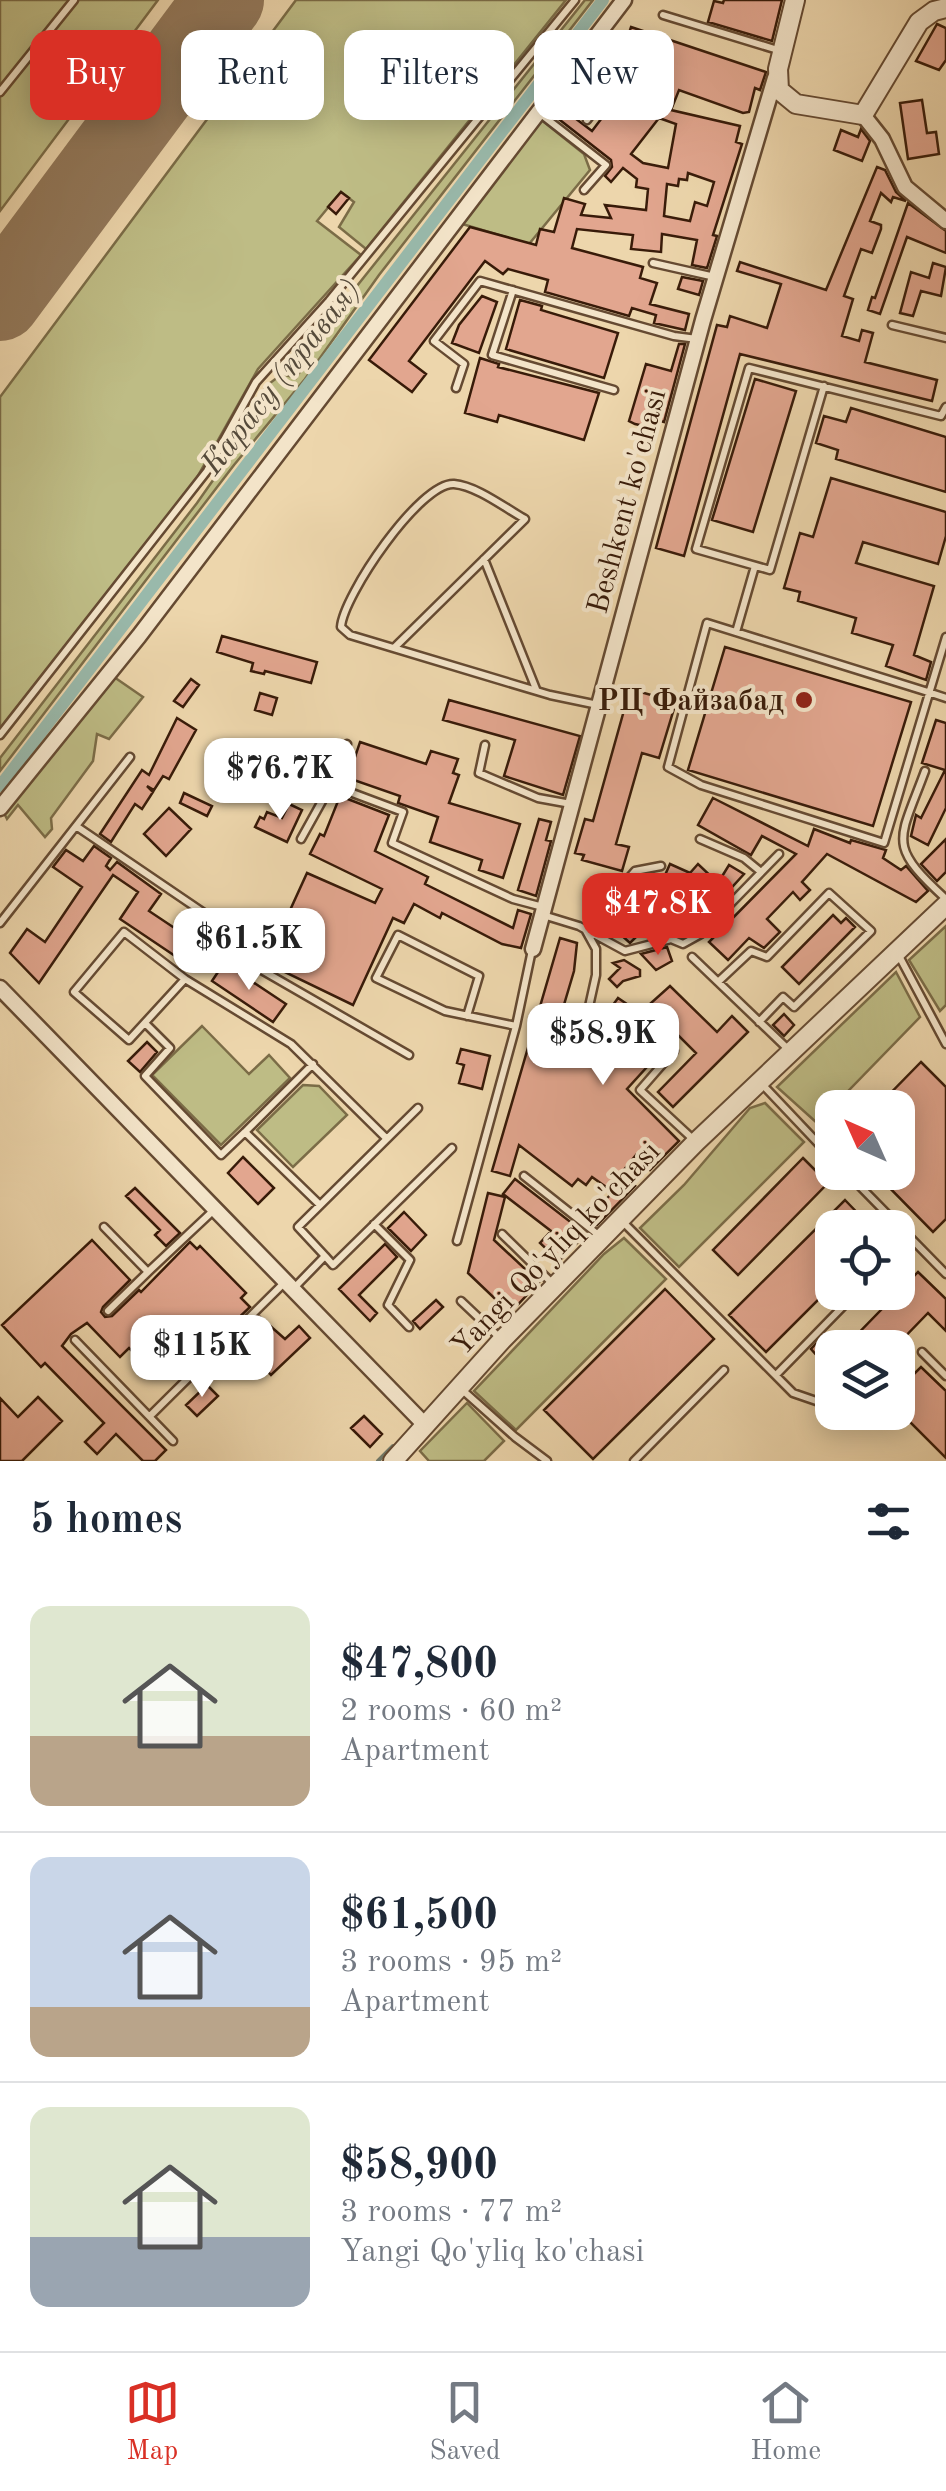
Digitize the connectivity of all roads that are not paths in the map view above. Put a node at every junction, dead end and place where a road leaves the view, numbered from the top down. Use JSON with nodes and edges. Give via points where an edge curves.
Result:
{"nodes":[{"id":1,"x":74,"y":0,"type":"edge"},
{"id":2,"x":575,"y":0,"type":"edge"},
{"id":3,"x":624,"y":0,"type":"edge"},
{"id":4,"x":795,"y":0,"type":"edge"},
{"id":5,"x":946,"y":8,"type":"edge"},
{"id":6,"x":663,"y":16,"type":"dead end"},
{"id":7,"x":601,"y":30,"type":"edge"},
{"id":8,"x":780,"y":60,"type":"junction"},
{"id":9,"x":0,"y":77,"type":"edge"},
{"id":10,"x":8,"y":82,"type":"junction"},
{"id":11,"x":0,"y":92,"type":"edge"},
{"id":12,"x":796,"y":104,"type":"junction"},
{"id":13,"x":767,"y":107,"type":"junction"},
{"id":14,"x":862,"y":115,"type":"junction"},
{"id":15,"x":534,"y":116,"type":"edge"},
{"id":16,"x":547,"y":120,"type":"edge"},
{"id":17,"x":584,"y":190,"type":"dead end"},
{"id":18,"x":946,"y":222,"type":"edge"},
{"id":19,"x":653,"y":263,"type":"dead end"},
{"id":20,"x":716,"y":277,"type":"junction"},
{"id":21,"x":513,"y":290,"type":"junction"},
{"id":22,"x":892,"y":325,"type":"dead end"},
{"id":23,"x":946,"y":338,"type":"edge"},
{"id":24,"x":698,"y":339,"type":"junction"},
{"id":25,"x":824,"y":386,"type":"junction"},
{"id":26,"x":456,"y":388,"type":"dead end"},
{"id":27,"x":614,"y":390,"type":"dead end"},
{"id":28,"x":946,"y":407,"type":"edge"},
{"id":29,"x":484,"y":559,"type":"junction"},
{"id":30,"x":755,"y":566,"type":"junction"},
{"id":31,"x":736,"y":632,"type":"junction"},
{"id":32,"x":946,"y":637,"type":"edge"},
{"id":33,"x":394,"y":648,"type":"junction"},
{"id":34,"x":536,"y":691,"type":"junction"},
{"id":35,"x":928,"y":692,"type":"junction"},
{"id":36,"x":946,"y":698,"type":"edge"},
{"id":37,"x":599,"y":706,"type":"junction"},
{"id":38,"x":0,"y":735,"type":"edge"},
{"id":39,"x":347,"y":744,"type":"dead end"},
{"id":40,"x":486,"y":745,"type":"dead end"},
{"id":41,"x":130,"y":757,"type":"dead end"},
{"id":42,"x":925,"y":771,"type":"dead end"},
{"id":43,"x":331,"y":785,"type":"junction"},
{"id":44,"x":572,"y":804,"type":"junction"},
{"id":45,"x":0,"y":808,"type":"edge"},
{"id":46,"x":76,"y":826,"type":"junction"},
{"id":47,"x":302,"y":839,"type":"dead end"},
{"id":48,"x":700,"y":839,"type":"dead end"},
{"id":49,"x":778,"y":854,"type":"dead end"},
{"id":50,"x":661,"y":866,"type":"dead end"},
{"id":51,"x":761,"y":872,"type":"junction"},
{"id":52,"x":946,"y":902,"type":"edge"},
{"id":53,"x":543,"y":911,"type":"junction"},
{"id":54,"x":0,"y":924,"type":"edge"},
{"id":55,"x":585,"y":929,"type":"junction"},
{"id":56,"x":533,"y":949,"type":"joint"},
{"id":57,"x":898,"y":953,"type":"junction"},
{"id":58,"x":692,"y":956,"type":"dead end"},
{"id":59,"x":185,"y":979,"type":"junction"},
{"id":60,"x":718,"y":982,"type":"junction"},
{"id":61,"x":0,"y":988,"type":"edge"},
{"id":62,"x":467,"y":1016,"type":"junction"},
{"id":63,"x":758,"y":1022,"type":"junction"},
{"id":64,"x":144,"y":1023,"type":"junction"},
{"id":65,"x":516,"y":1026,"type":"junction"},
{"id":66,"x":946,"y":1044,"type":"edge"},
{"id":67,"x":580,"y":1047,"type":"dead end"},
{"id":68,"x":674,"y":1052,"type":"dead end"},
{"id":69,"x":792,"y":1053,"type":"junction"},
{"id":70,"x":409,"y":1056,"type":"dead end"},
{"id":71,"x":313,"y":1064,"type":"junction"},
{"id":72,"x":760,"y":1082,"type":"junction"},
{"id":73,"x":418,"y":1108,"type":"dead end"},
{"id":74,"x":244,"y":1132,"type":"junction"},
{"id":75,"x":387,"y":1139,"type":"junction"},
{"id":76,"x":815,"y":1140,"type":"edge"},
{"id":77,"x":696,"y":1142,"type":"junction"},
{"id":78,"x":452,"y":1148,"type":"dead end"},
{"id":79,"x":524,"y":1176,"type":"dead end"},
{"id":80,"x":864,"y":1190,"type":"edge"},
{"id":81,"x":320,"y":1206,"type":"junction"},
{"id":82,"x":216,"y":1208,"type":"junction"},
{"id":83,"x":620,"y":1219,"type":"junction"},
{"id":84,"x":374,"y":1224,"type":"junction"},
{"id":85,"x":104,"y":1227,"type":"dead end"},
{"id":86,"x":502,"y":1234,"type":"dead end"},
{"id":87,"x":602,"y":1238,"type":"junction"},
{"id":88,"x":456,"y":1241,"type":"dead end"},
{"id":89,"x":326,"y":1256,"type":"junction"},
{"id":90,"x":148,"y":1272,"type":"junction"},
{"id":91,"x":945,"y":1272,"type":"edge"},
{"id":92,"x":290,"y":1285,"type":"junction"},
{"id":93,"x":555,"y":1286,"type":"junction"},
{"id":94,"x":461,"y":1300,"type":"dead end"},
{"id":95,"x":840,"y":1310,"type":"edge"},
{"id":96,"x":108,"y":1311,"type":"dead end"},
{"id":97,"x":409,"y":1327,"type":"dead end"},
{"id":98,"x":75,"y":1340,"type":"dead end"},
{"id":99,"x":502,"y":1340,"type":"junction"},
{"id":100,"x":922,"y":1352,"type":"dead end"},
{"id":101,"x":724,"y":1370,"type":"dead end"},
{"id":102,"x":776,"y":1376,"type":"junction"},
{"id":103,"x":946,"y":1376,"type":"edge"},
{"id":104,"x":458,"y":1386,"type":"junction"},
{"id":105,"x":815,"y":1401,"type":"edge"},
{"id":106,"x":150,"y":1416,"type":"junction"},
{"id":107,"x":426,"y":1426,"type":"junction"},
{"id":108,"x":173,"y":1441,"type":"dead end"},
{"id":109,"x":396,"y":1460,"type":"edge"},
{"id":110,"x":547,"y":1461,"type":"edge"},
{"id":111,"x":634,"y":1461,"type":"edge"}],
"edges":[{"from":1,"to":10,"type":"lane"},
{"from":2,"to":38,"type":"lane","via":[[256,382],[207,471]]},
{"from":3,"to":7,"type":"street"},
{"from":4,"to":8,"type":"street","name":"Beshkent ko'chasi"},
{"from":5,"to":14,"type":"street","via":[[919,22]]},
{"from":6,"to":8,"type":"lane"},
{"from":8,"to":12,"type":"street","name":"Beshkent ko'chasi","via":[[780,90]]},
{"from":8,"to":13,"type":"street","name":"Beshkent ko'chasi"},
{"from":9,"to":10,"type":"lane"},
{"from":10,"to":11,"type":"lane"},
{"from":12,"to":13,"type":"street"},
{"from":12,"to":14,"type":"street"},
{"from":13,"to":20,"type":"street","name":"Beshkent ko'chasi"},
{"from":14,"to":18,"type":"street","via":[[906,187]]},
{"from":15,"to":45,"type":"street"},
{"from":16,"to":17,"type":"lane","via":[[606,165]]},
{"from":19,"to":20,"type":"lane"},
{"from":20,"to":24,"type":"street","name":"Beshkent ko'chasi"},
{"from":21,"to":24,"type":"lane"},
{"from":21,"to":26,"type":"lane","via":[[480,281],[434,342],[464,364]]},
{"from":21,"to":27,"type":"lane","via":[[492,355]]},
{"from":22,"to":23,"type":"lane"},
{"from":24,"to":37,"type":"street","name":"Beshkent ko'chasi"},
{"from":25,"to":28,"type":"lane","via":[[941,416]]},
{"from":25,"to":30,"type":"lane","via":[[770,570]]},
{"from":25,"to":30,"type":"lane","via":[[750,368],[696,548]]},
{"from":29,"to":33,"type":"lane"},
{"from":29,"to":33,"type":"lane","via":[[525,519],[469,489],[436,488],[356,585],[342,613],[341,627],[350,635]]},
{"from":29,"to":34,"type":"lane"},
{"from":30,"to":31,"type":"lane"},
{"from":31,"to":35,"type":"lane"},
{"from":31,"to":35,"type":"lane","via":[[707,623],[668,767],[700,784],[884,843]]},
{"from":32,"to":35,"type":"lane"},
{"from":33,"to":34,"type":"lane"},
{"from":34,"to":37,"type":"lane"},
{"from":35,"to":36,"type":"lane"},
{"from":37,"to":44,"type":"street","name":"Beshkent ko'chasi"},
{"from":39,"to":43,"type":"lane"},
{"from":40,"to":44,"type":"lane","via":[[479,773],[538,798]]},
{"from":41,"to":46,"type":"lane"},
{"from":42,"to":52,"type":"lane","via":[[903,850]]},
{"from":43,"to":47,"type":"lane"},
{"from":43,"to":53,"type":"lane","via":[[403,812],[392,843]]},
{"from":44,"to":53,"type":"street","name":"Beshkent ko'chasi"},
{"from":46,"to":54,"type":"lane"},
{"from":46,"to":70,"type":"lane","via":[[254,947],[246,961]]},
{"from":48,"to":51,"type":"lane"},
{"from":49,"to":51,"type":"lane"},
{"from":50,"to":55,"type":"lane","via":[[635,871]]},
{"from":51,"to":55,"type":"lane","via":[[701,934],[682,944],[671,939],[626,952]]},
{"from":52,"to":57,"type":"street","name":"Yangi Qo'yliq ko'chasi"},
{"from":53,"to":55,"type":"lane"},
{"from":53,"to":56,"type":"street","name":"Beshkent ko'chasi"},
{"from":55,"to":67,"type":"lane","via":[[596,949],[596,975]]},
{"from":56,"to":65,"type":"lane"},
{"from":57,"to":66,"type":"lane"},
{"from":57,"to":69,"type":"street","name":"Yangi Qo'yliq ko'chasi"},
{"from":58,"to":60,"type":"lane"},
{"from":59,"to":64,"type":"lane"},
{"from":59,"to":64,"type":"lane","via":[[124,932],[74,992],[129,1040]]},
{"from":59,"to":71,"type":"lane"},
{"from":60,"to":63,"type":"lane"},
{"from":60,"to":63,"type":"lane","via":[[751,951],[767,956],[829,893],[871,931],[794,1007],[783,997]]},
{"from":61,"to":82,"type":"street"},
{"from":62,"to":62,"type":"lane","via":[[376,978],[398,935],[479,976]]},
{"from":62,"to":65,"type":"lane"},
{"from":63,"to":69,"type":"lane"},
{"from":64,"to":74,"type":"lane","via":[[170,1048],[144,1076],[222,1156]]},
{"from":65,"to":88,"type":"lane"},
{"from":68,"to":77,"type":"lane","via":[[640,1090]]},
{"from":69,"to":72,"type":"street","name":"Yangi Qo'yliq ko'chasi"},
{"from":71,"to":74,"type":"lane"},
{"from":71,"to":75,"type":"lane"},
{"from":72,"to":76,"type":"lane"},
{"from":72,"to":77,"type":"street","name":"Yangi Qo'yliq ko'chasi"},
{"from":73,"to":75,"type":"lane"},
{"from":74,"to":81,"type":"lane"},
{"from":75,"to":81,"type":"lane"},
{"from":77,"to":83,"type":"street","name":"Yangi Qo'yliq ko'chasi"},
{"from":78,"to":84,"type":"lane"},
{"from":79,"to":87,"type":"lane"},
{"from":80,"to":91,"type":"lane"},
{"from":81,"to":89,"type":"lane","via":[[298,1228]]},
{"from":82,"to":90,"type":"lane"},
{"from":82,"to":92,"type":"street"},
{"from":83,"to":87,"type":"street","name":"Yangi Qo'yliq ko'chasi"},
{"from":83,"to":102,"type":"lane"},
{"from":84,"to":89,"type":"lane","via":[[333,1264]]},
{"from":84,"to":97,"type":"lane","via":[[410,1260],[388,1305]]},
{"from":85,"to":90,"type":"lane"},
{"from":86,"to":93,"type":"lane"},
{"from":87,"to":93,"type":"street","name":"Yangi Qo'yliq ko'chasi"},
{"from":89,"to":92,"type":"lane"},
{"from":90,"to":96,"type":"lane"},
{"from":92,"to":106,"type":"lane"},
{"from":92,"to":107,"type":"street"},
{"from":93,"to":99,"type":"street","name":"Yangi Qo'yliq ko'chasi"},
{"from":94,"to":99,"type":"lane"},
{"from":95,"to":102,"type":"lane"},
{"from":98,"to":106,"type":"lane"},
{"from":99,"to":104,"type":"street","name":"Yangi Qo'yliq ko'chasi"},
{"from":100,"to":103,"type":"lane"},
{"from":101,"to":111,"type":"lane"},
{"from":102,"to":105,"type":"lane"},
{"from":104,"to":107,"type":"street","name":"Yangi Qo'yliq ko'chasi"},
{"from":104,"to":110,"type":"lane"},
{"from":106,"to":108,"type":"lane"},
{"from":107,"to":109,"type":"street","name":"Yangi Qo'yliq ko'chasi"}]}
